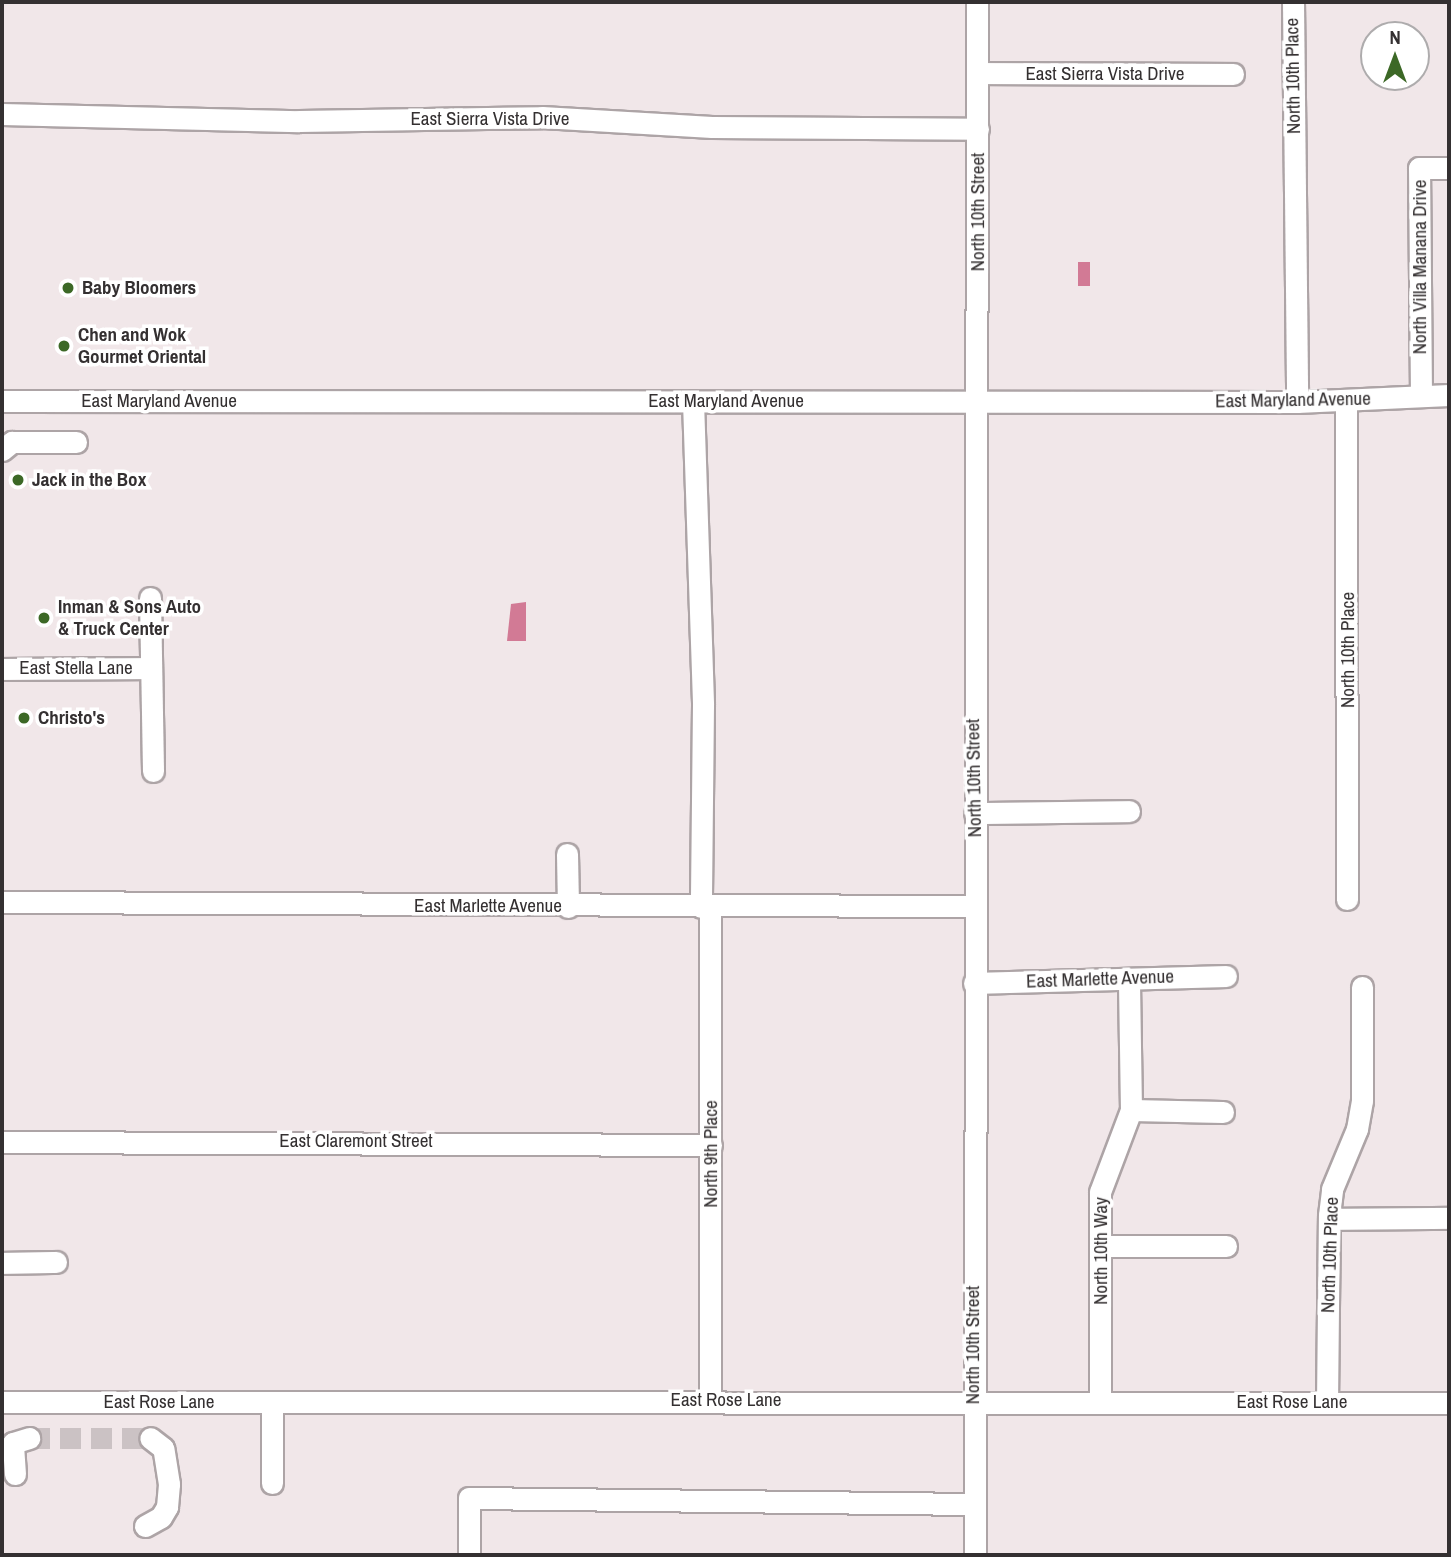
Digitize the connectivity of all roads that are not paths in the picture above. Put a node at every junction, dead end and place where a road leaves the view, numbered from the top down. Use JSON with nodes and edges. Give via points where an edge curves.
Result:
{"nodes":[{"id":1,"x":977,"y":2,"type":"edge"},
{"id":2,"x":1293,"y":2,"type":"edge"},
{"id":3,"x":977,"y":73,"type":"junction"},
{"id":4,"x":1233,"y":74,"type":"dead end"},
{"id":5,"x":2,"y":114,"type":"edge"},
{"id":6,"x":978,"y":128,"type":"junction"},
{"id":7,"x":1449,"y":168,"type":"edge"},
{"id":8,"x":1421,"y":395,"type":"junction"},
{"id":9,"x":1449,"y":395,"type":"edge"},
{"id":10,"x":1346,"y":400,"type":"junction"},
{"id":11,"x":2,"y":401,"type":"edge"},
{"id":12,"x":693,"y":401,"type":"junction"},
{"id":13,"x":976,"y":401,"type":"junction"},
{"id":14,"x":1297,"y":402,"type":"junction"},
{"id":15,"x":76,"y":442,"type":"dead end"},
{"id":16,"x":2,"y":450,"type":"edge"},
{"id":17,"x":150,"y":598,"type":"dead end"},
{"id":18,"x":150,"y":668,"type":"junction"},
{"id":19,"x":2,"y":669,"type":"edge"},
{"id":20,"x":153,"y":771,"type":"dead end"},
{"id":21,"x":1129,"y":811,"type":"dead end"},
{"id":22,"x":975,"y":813,"type":"junction"},
{"id":23,"x":567,"y":854,"type":"dead end"},
{"id":24,"x":1347,"y":899,"type":"dead end"},
{"id":25,"x":2,"y":902,"type":"edge"},
{"id":26,"x":974,"y":906,"type":"junction"},
{"id":27,"x":568,"y":907,"type":"junction"},
{"id":28,"x":705,"y":907,"type":"junction"},
{"id":29,"x":1226,"y":976,"type":"dead end"},
{"id":30,"x":1129,"y":981,"type":"junction"},
{"id":31,"x":974,"y":983,"type":"junction"},
{"id":32,"x":1362,"y":986,"type":"dead end"},
{"id":33,"x":1131,"y":1110,"type":"junction"},
{"id":34,"x":1223,"y":1112,"type":"dead end"},
{"id":35,"x":2,"y":1142,"type":"edge"},
{"id":36,"x":711,"y":1145,"type":"junction"},
{"id":37,"x":1449,"y":1218,"type":"edge"},
{"id":38,"x":1329,"y":1219,"type":"junction"},
{"id":39,"x":1103,"y":1246,"type":"junction"},
{"id":40,"x":1226,"y":1246,"type":"dead end"},
{"id":41,"x":56,"y":1262,"type":"dead end"},
{"id":42,"x":2,"y":1263,"type":"edge"},
{"id":43,"x":710,"y":1400,"type":"junction"},
{"id":44,"x":972,"y":1400,"type":"junction"},
{"id":45,"x":1100,"y":1401,"type":"junction"},
{"id":46,"x":2,"y":1402,"type":"edge"},
{"id":47,"x":272,"y":1402,"type":"junction"},
{"id":48,"x":1327,"y":1403,"type":"junction"},
{"id":49,"x":1449,"y":1403,"type":"edge"},
{"id":50,"x":29,"y":1438,"type":"dead end"},
{"id":51,"x":150,"y":1438,"type":"dead end"},
{"id":52,"x":15,"y":1474,"type":"dead end"},
{"id":53,"x":272,"y":1483,"type":"dead end"},
{"id":54,"x":975,"y":1503,"type":"junction"},
{"id":55,"x":145,"y":1526,"type":"dead end"},
{"id":56,"x":469,"y":1555,"type":"edge"},
{"id":57,"x":975,"y":1555,"type":"edge"}],
"edges":[{"from":1,"to":3,"type":"street","name":"North 10th Street"},
{"from":2,"to":14,"type":"street","name":"North 10th Place"},
{"from":3,"to":4,"type":"street","name":"East Sierra Vista Drive"},
{"from":3,"to":6,"type":"street","name":"North 10th Street"},
{"from":5,"to":6,"type":"street","name":"East Sierra Vista Drive","via":[[299,121],[542,117],[712,127]]},
{"from":6,"to":13,"type":"street","name":"North 10th Street"},
{"from":7,"to":8,"type":"street","name":"North Villa Manana Drive","via":[[1419,168]]},
{"from":8,"to":9,"type":"street","name":"East Maryland Avenue"},
{"from":8,"to":10,"type":"street","name":"East Maryland Avenue"},
{"from":10,"to":14,"type":"street","name":"East Maryland Avenue"},
{"from":10,"to":24,"type":"street","name":"North 10th Place"},
{"from":11,"to":12,"type":"street","name":"East Maryland Avenue"},
{"from":12,"to":13,"type":"street","name":"East Maryland Avenue"},
{"from":12,"to":28,"type":"street","name":"North 9th Place"},
{"from":13,"to":14,"type":"street","name":"East Maryland Avenue"},
{"from":13,"to":22,"type":"street","name":"North 10th Street"},
{"from":15,"to":16,"type":"street","via":[[12,442]]},
{"from":17,"to":18,"type":"street"},
{"from":18,"to":19,"type":"street","name":"East Stella Lane"},
{"from":18,"to":20,"type":"street"},
{"from":21,"to":22,"type":"street"},
{"from":22,"to":26,"type":"street","name":"North 10th Street"},
{"from":23,"to":27,"type":"street"},
{"from":25,"to":27,"type":"street","name":"East Marlette Avenue"},
{"from":26,"to":28,"type":"street","name":"East Marlette Avenue"},
{"from":26,"to":31,"type":"street","name":"North 10th Street"},
{"from":27,"to":28,"type":"street","name":"East Marlette Avenue"},
{"from":28,"to":36,"type":"street","name":"North 9th Place"},
{"from":29,"to":30,"type":"street","name":"East Marlette Avenue"},
{"from":30,"to":31,"type":"street","name":"East Marlette Avenue"},
{"from":30,"to":33,"type":"street","name":"North 10th Way"},
{"from":31,"to":44,"type":"street","name":"North 10th Street"},
{"from":32,"to":38,"type":"street","name":"North 10th Place","via":[[1362,1100],[1357,1129],[1332,1189]]},
{"from":33,"to":34,"type":"street"},
{"from":33,"to":39,"type":"street","name":"North 10th Way","via":[[1100,1192]]},
{"from":35,"to":36,"type":"street","name":"East Claremont Street"},
{"from":36,"to":43,"type":"street","name":"North 9th Place"},
{"from":37,"to":38,"type":"street"},
{"from":38,"to":48,"type":"street","name":"North 10th Place"},
{"from":39,"to":40,"type":"street"},
{"from":39,"to":45,"type":"street","name":"North 10th Way"},
{"from":41,"to":42,"type":"street"},
{"from":43,"to":44,"type":"street","name":"East Rose Lane"},
{"from":43,"to":47,"type":"street","name":"East Rose Lane"},
{"from":44,"to":45,"type":"street","name":"East Rose Lane"},
{"from":44,"to":54,"type":"street","name":"North 10th Street"},
{"from":45,"to":48,"type":"street","name":"East Rose Lane"},
{"from":46,"to":47,"type":"street","name":"East Rose Lane","via":[[214,1411]]},
{"from":47,"to":53,"type":"street"},
{"from":48,"to":49,"type":"street","name":"East Rose Lane"},
{"from":50,"to":52,"type":"street","via":[[13,1444]]},
{"from":51,"to":55,"type":"street","via":[[163,1448],[169,1484],[167,1507],[161,1517]]},
{"from":54,"to":56,"type":"street","via":[[469,1498]]},
{"from":54,"to":57,"type":"street","name":"North 10th Street"}]}
